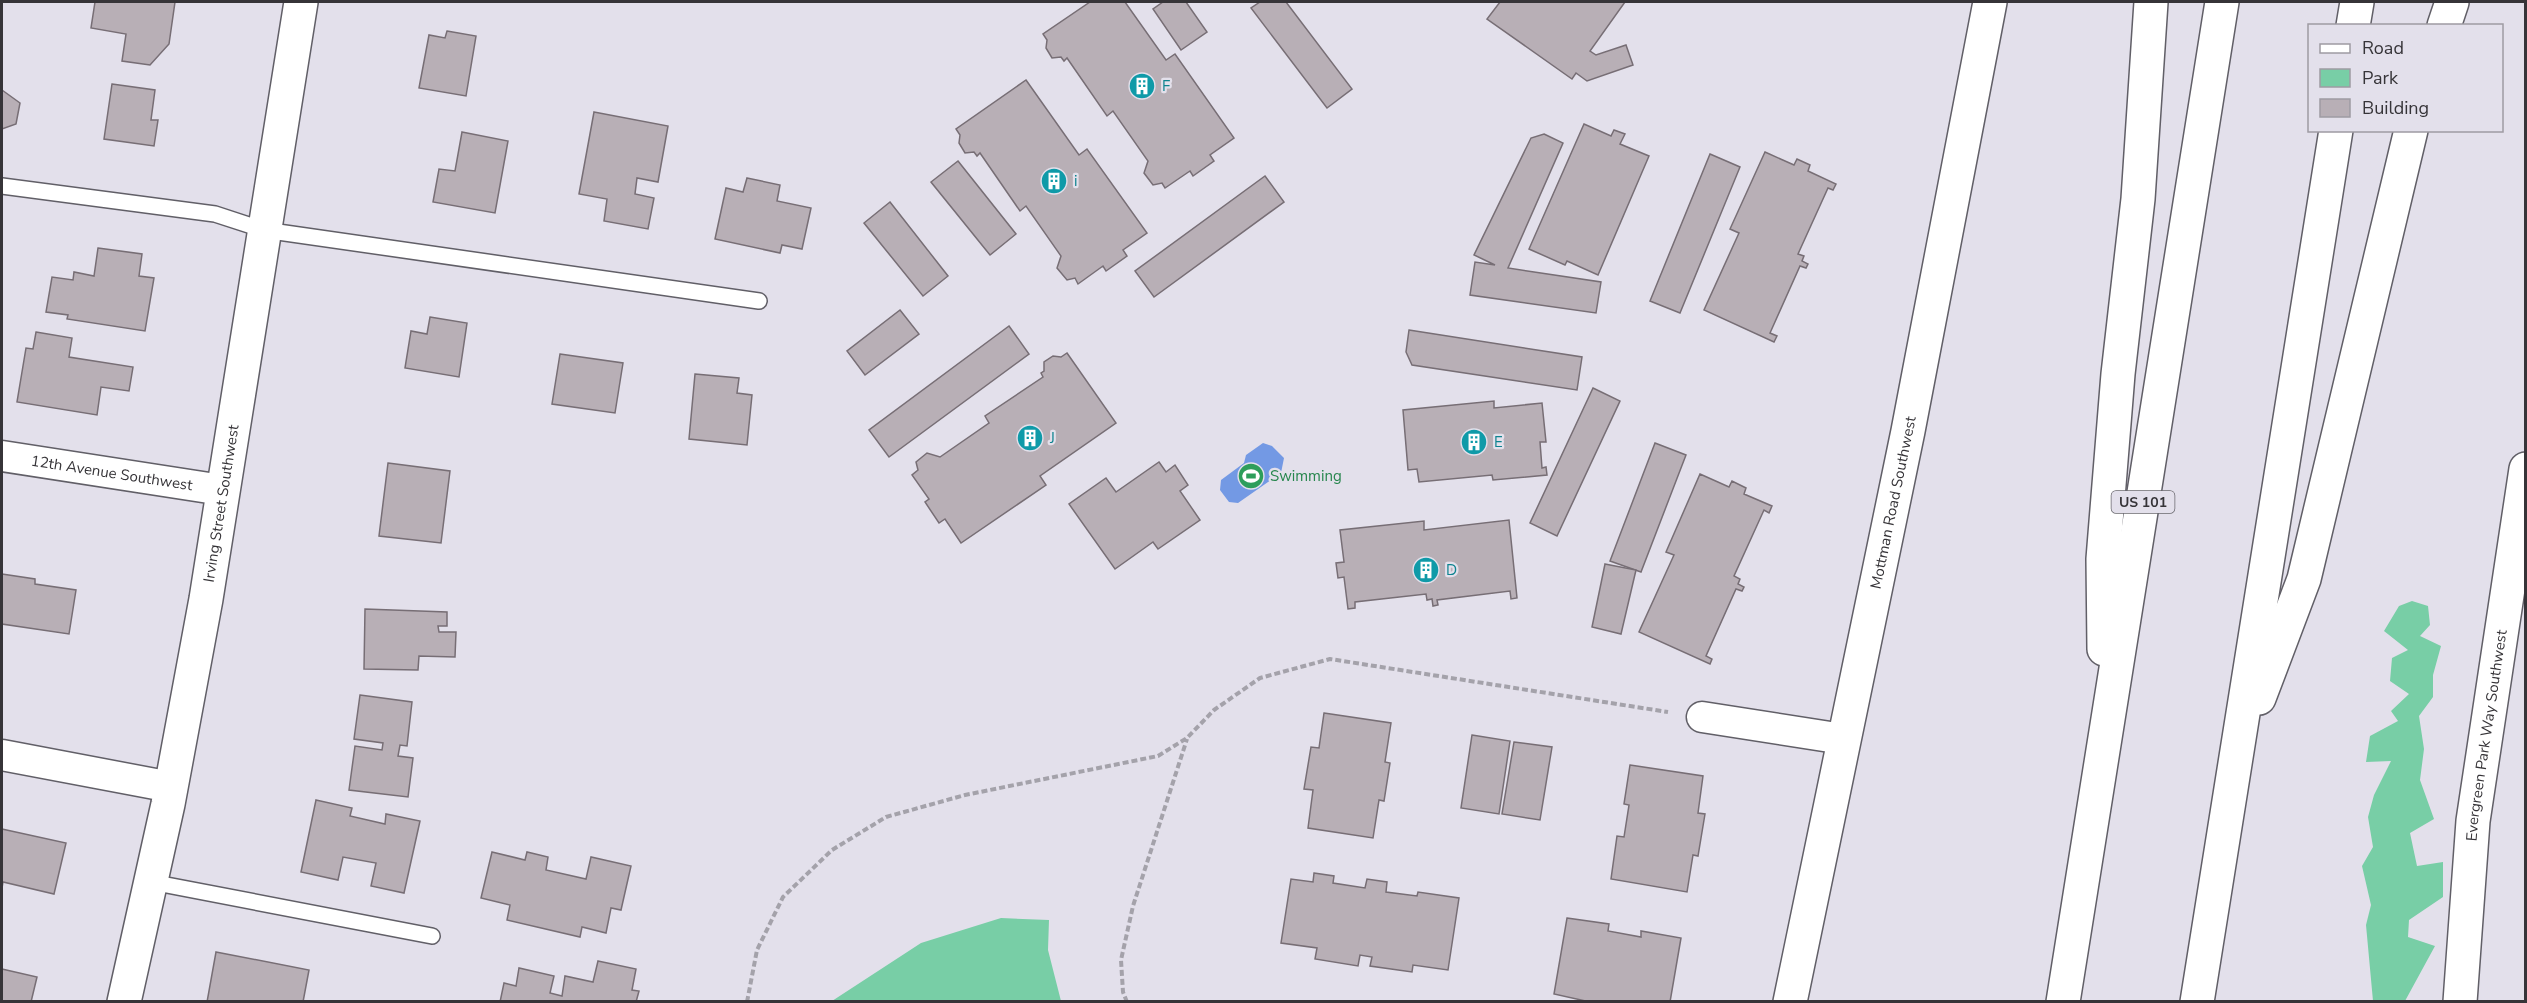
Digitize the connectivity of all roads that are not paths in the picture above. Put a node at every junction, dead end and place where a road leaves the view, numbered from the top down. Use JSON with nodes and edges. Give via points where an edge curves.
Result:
{"nodes":[{"id":1,"x":301,"y":2,"type":"edge"},
{"id":2,"x":1990,"y":2,"type":"edge"},
{"id":3,"x":2143,"y":2,"type":"edge"},
{"id":4,"x":2151,"y":2,"type":"edge"},
{"id":5,"x":2222,"y":2,"type":"edge"},
{"id":6,"x":2356,"y":2,"type":"edge"},
{"id":7,"x":2441,"y":2,"type":"edge"},
{"id":8,"x":2452,"y":2,"type":"edge"},
{"id":9,"x":2353,"y":24,"type":"edge"},
{"id":10,"x":2436,"y":24,"type":"edge"},
{"id":11,"x":2445,"y":24,"type":"edge"},
{"id":12,"x":2146,"y":70,"type":"junction"},
{"id":13,"x":2336,"y":132,"type":"edge"},
{"id":14,"x":2411,"y":132,"type":"edge"},
{"id":15,"x":2,"y":186,"type":"edge"},
{"id":16,"x":264,"y":230,"type":"junction"},
{"id":17,"x":759,"y":301,"type":"dead end"},
{"id":18,"x":2,"y":456,"type":"edge"},
{"id":19,"x":2526,"y":469,"type":"edge"},
{"id":20,"x":222,"y":490,"type":"junction"},
{"id":21,"x":1702,"y":717,"type":"road end"},
{"id":22,"x":1843,"y":739,"type":"junction"},
{"id":23,"x":2104,"y":748,"type":"junction"},
{"id":24,"x":2,"y":755,"type":"edge"},
{"id":25,"x":2234,"y":764,"type":"junction"},
{"id":26,"x":171,"y":787,"type":"junction"},
{"id":27,"x":151,"y":882,"type":"junction"},
{"id":28,"x":432,"y":936,"type":"dead end"},
{"id":29,"x":124,"y":1002,"type":"edge"},
{"id":30,"x":1790,"y":1002,"type":"edge"},
{"id":31,"x":2063,"y":1002,"type":"edge"},
{"id":32,"x":2197,"y":1002,"type":"edge"},
{"id":33,"x":2460,"y":1002,"type":"edge"}],
"edges":[{"from":1,"to":16,"type":"main road","name":"Irving Street Southwest"},
{"from":2,"to":22,"type":"main road","name":"Mottman Road Southwest","via":[[1908,431]]},
{"from":3,"to":12,"type":"main road"},
{"from":4,"to":12,"type":"main road"},
{"from":5,"to":23,"type":"main road","number":"US 101"},
{"from":6,"to":9,"type":"main road"},
{"from":7,"to":10,"type":"main road"},
{"from":8,"to":11,"type":"main road"},
{"from":12,"to":23,"type":"main road","via":[[2138,200],[2118,374],[2103,559]]},
{"from":13,"to":25,"type":"main road"},
{"from":14,"to":25,"type":"main road","via":[[2304,579]]},
{"from":15,"to":16,"type":"lane","via":[[215,214]]},
{"from":16,"to":17,"type":"lane"},
{"from":16,"to":20,"type":"main road","name":"Irving Street Southwest"},
{"from":18,"to":20,"type":"street","name":"12th Avenue Southwest"},
{"from":19,"to":33,"type":"main road","name":"Evergreen Park Way Southwest","via":[[2473,821]]},
{"from":20,"to":26,"type":"main road","name":"Irving Street Southwest"},
{"from":21,"to":22,"type":"street"},
{"from":22,"to":30,"type":"main road","name":"Mottman Road Southwest"},
{"from":23,"to":31,"type":"main road","number":"US 101"},
{"from":24,"to":26,"type":"street"},
{"from":25,"to":32,"type":"main road"},
{"from":26,"to":27,"type":"main road","name":"Irving Street Southwest"},
{"from":27,"to":28,"type":"lane"},
{"from":27,"to":29,"type":"main road","name":"Irving Street Southwest"}]}
